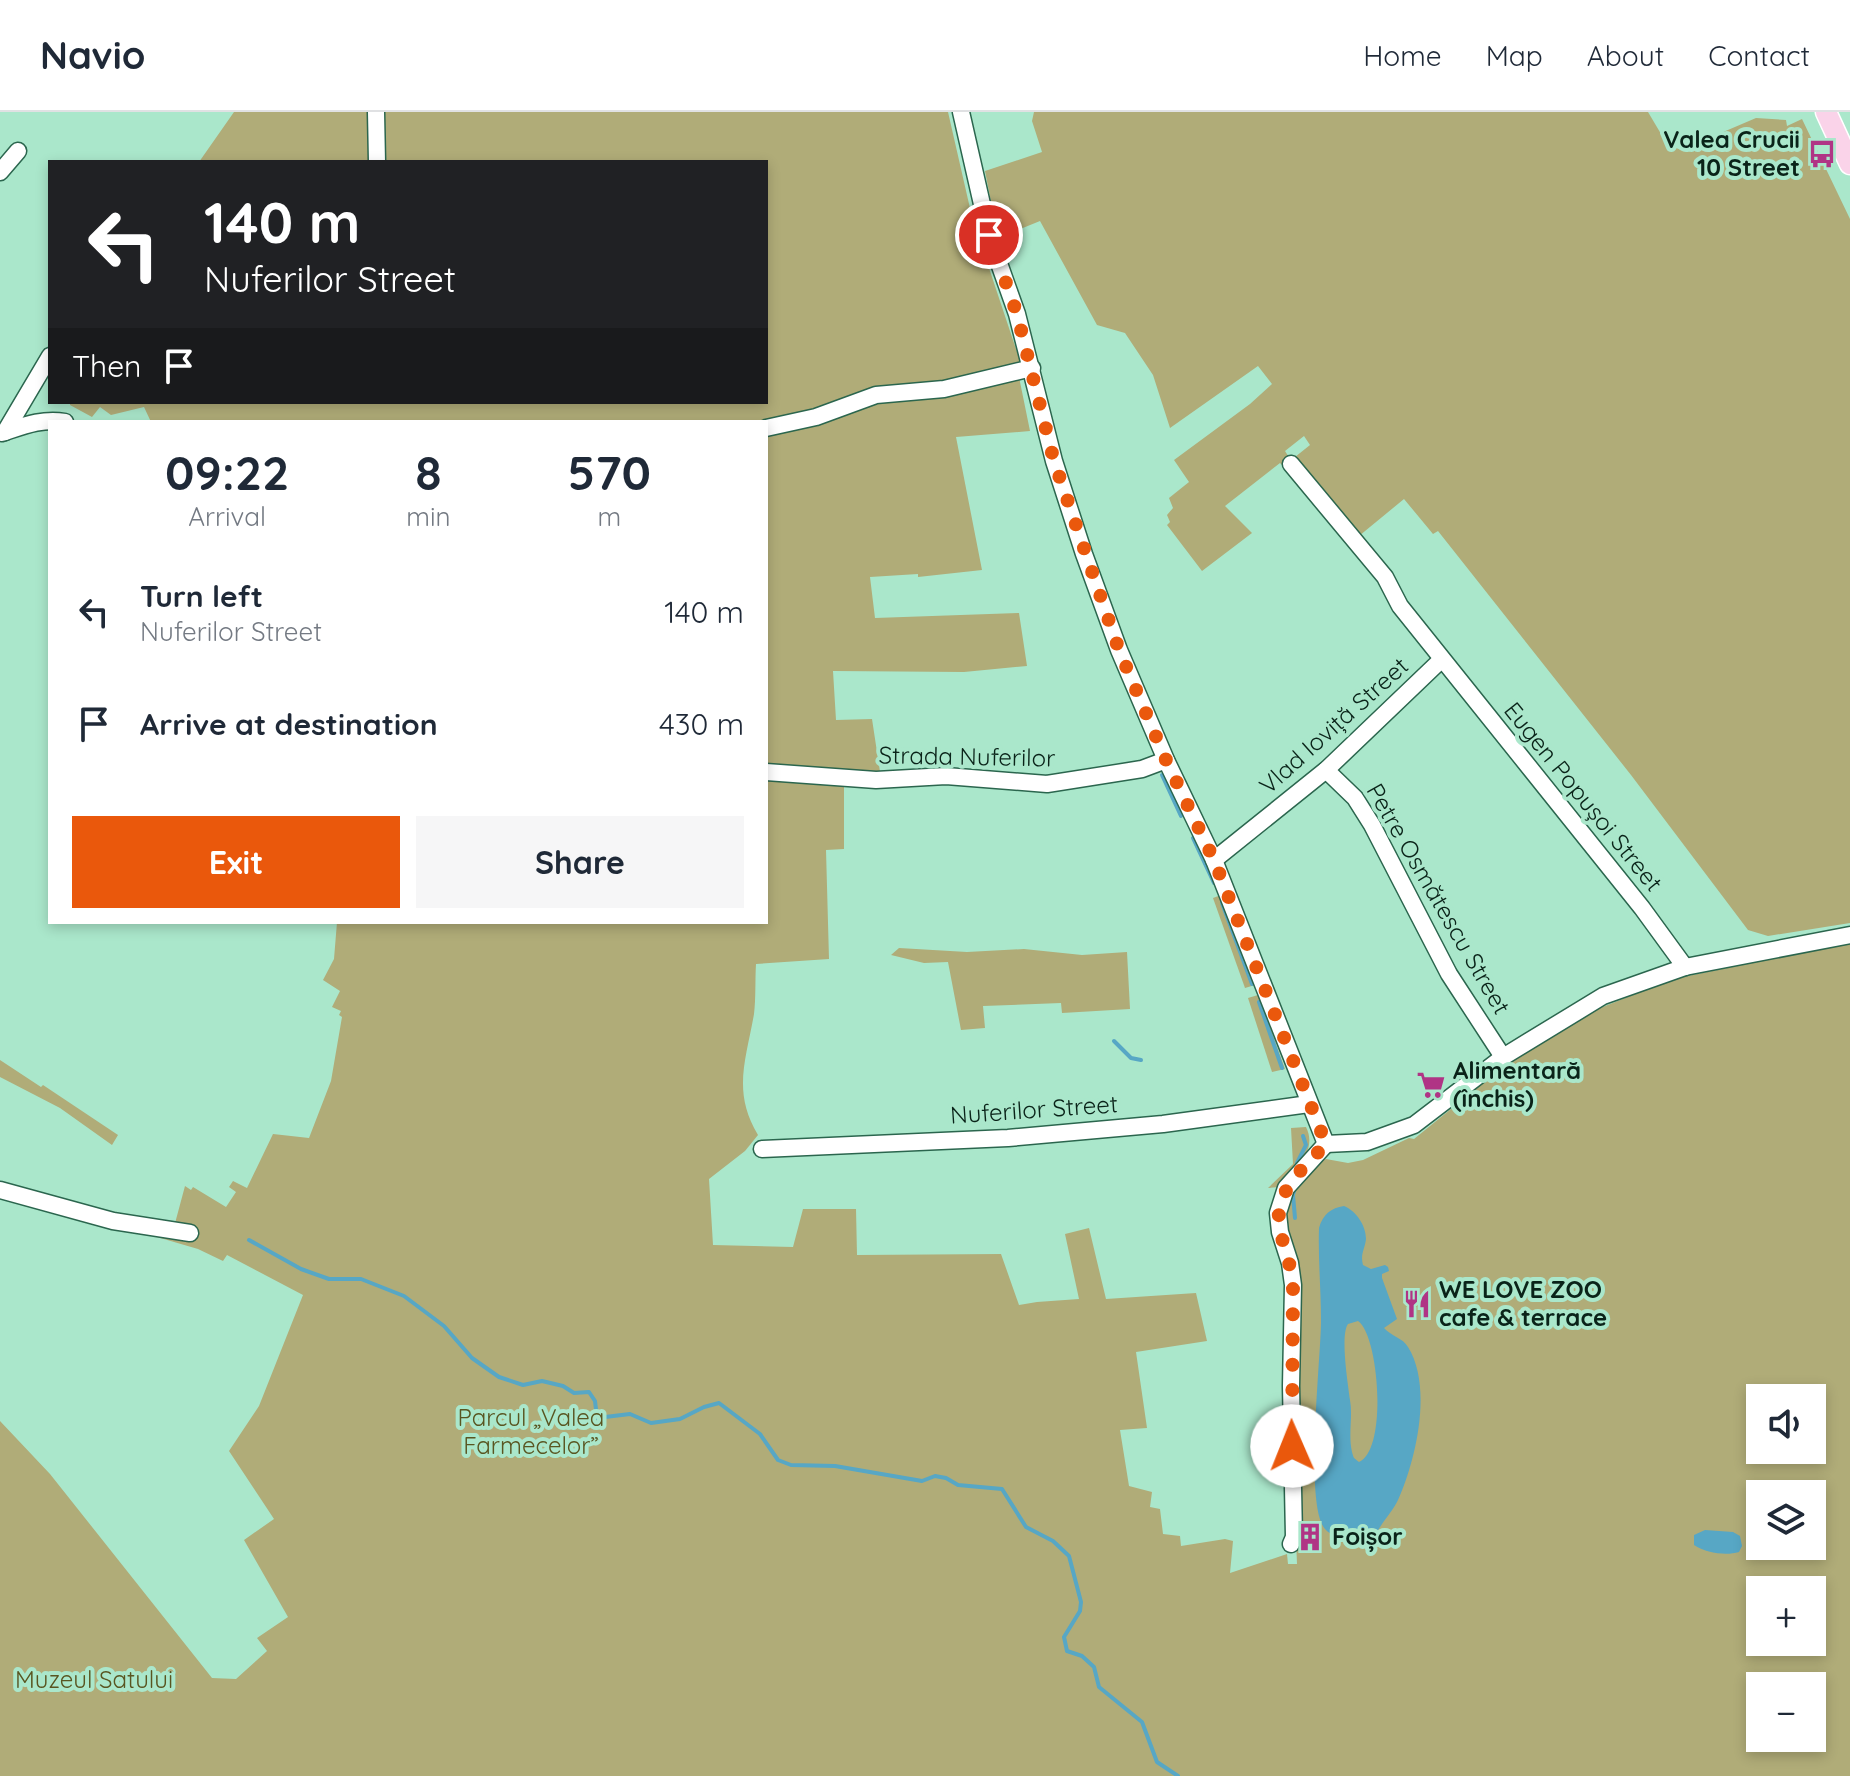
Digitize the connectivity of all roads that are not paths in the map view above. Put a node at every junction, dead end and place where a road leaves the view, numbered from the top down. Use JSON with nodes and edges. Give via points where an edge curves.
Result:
{"nodes":[{"id":1,"x":376,"y":112,"type":"edge"},
{"id":2,"x":961,"y":112,"type":"edge"},
{"id":3,"x":1826,"y":112,"type":"edge"},
{"id":4,"x":18,"y":151,"type":"dead end"},
{"id":5,"x":377,"y":160,"type":"edge"},
{"id":6,"x":1850,"y":164,"type":"edge"},
{"id":7,"x":0,"y":172,"type":"edge"},
{"id":8,"x":48,"y":359,"type":"edge"},
{"id":9,"x":1032,"y":368,"type":"junction"},
{"id":10,"x":48,"y":421,"type":"edge"},
{"id":11,"x":768,"y":428,"type":"edge"},
{"id":12,"x":3,"y":433,"type":"edge"},
{"id":13,"x":1291,"y":464,"type":"dead end"},
{"id":14,"x":1441,"y":660,"type":"junction"},
{"id":15,"x":1166,"y":760,"type":"junction"},
{"id":16,"x":1326,"y":770,"type":"junction"},
{"id":17,"x":768,"y":772,"type":"edge"},
{"id":18,"x":1214,"y":860,"type":"junction"},
{"id":19,"x":1850,"y":935,"type":"edge"},
{"id":20,"x":1685,"y":967,"type":"junction"},
{"id":21,"x":1503,"y":1057,"type":"junction"},
{"id":22,"x":1309,"y":1104,"type":"junction"},
{"id":23,"x":1326,"y":1144,"type":"junction"},
{"id":24,"x":762,"y":1149,"type":"dead end"},
{"id":25,"x":0,"y":1190,"type":"edge"},
{"id":26,"x":190,"y":1233,"type":"dead end"},
{"id":27,"x":1291,"y":1544,"type":"dead end"}],
"edges":[{"from":1,"to":5,"type":"street"},
{"from":2,"to":9,"type":"street","via":[[989,235]]},
{"from":3,"to":6,"type":"main road"},
{"from":4,"to":7,"type":"street"},
{"from":8,"to":12,"type":"street"},
{"from":9,"to":11,"type":"street","via":[[970,385],[876,395]]},
{"from":9,"to":15,"type":"street","via":[[1084,554]]},
{"from":10,"to":12,"type":"street"},
{"from":13,"to":14,"type":"street","name":"Vlad Ioviță Street","via":[[1385,577]]},
{"from":14,"to":16,"type":"street","name":"Vlad Ioviță Street"},
{"from":14,"to":20,"type":"street","name":"Eugen Popușoi Street"},
{"from":15,"to":17,"type":"street","name":"Strada Nuferilor","via":[[1142,769],[1047,784]]},
{"from":15,"to":18,"type":"street"},
{"from":16,"to":18,"type":"street","name":"Vlad Ioviță Street"},
{"from":16,"to":21,"type":"street","name":"Petre Osmătescu Street","via":[[1355,798],[1372,825],[1449,974]]},
{"from":18,"to":22,"type":"street"},
{"from":19,"to":20,"type":"street"},
{"from":20,"to":21,"type":"street","via":[[1603,996]]},
{"from":21,"to":23,"type":"street","via":[[1414,1125],[1367,1142]]},
{"from":22,"to":23,"type":"street"},
{"from":22,"to":24,"type":"street","name":"Nuferilor Street","via":[[1008,1138]]},
{"from":23,"to":27,"type":"street","via":[[1286,1188],[1278,1213],[1293,1285]]},
{"from":25,"to":26,"type":"street","via":[[113,1221]]}]}
